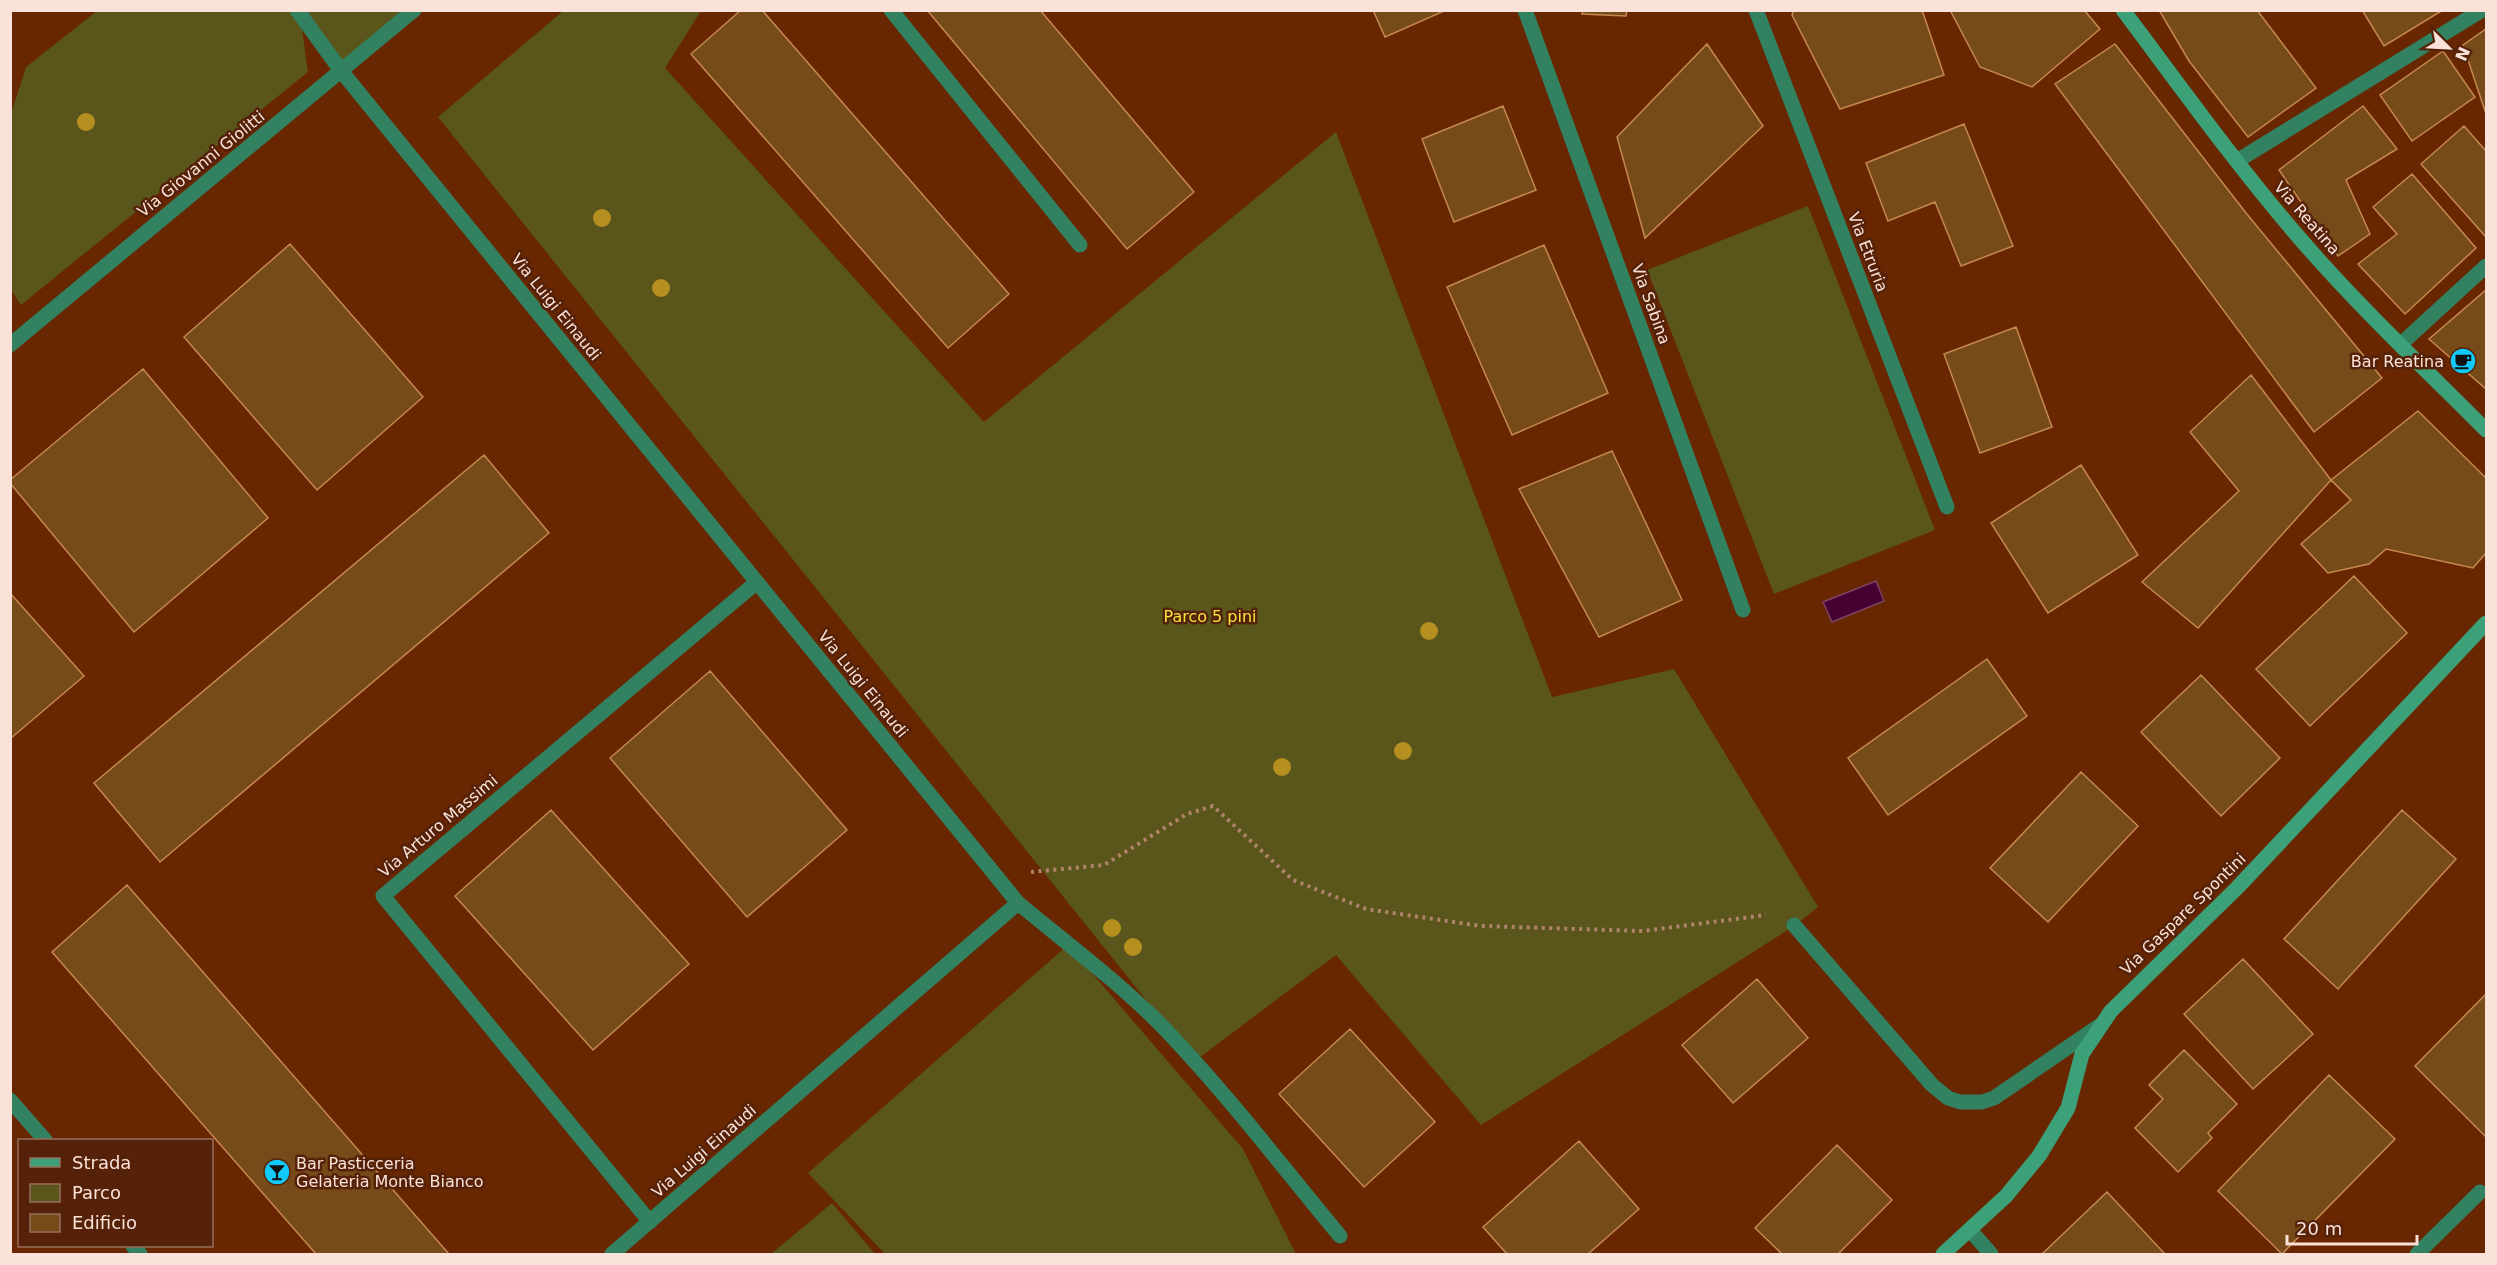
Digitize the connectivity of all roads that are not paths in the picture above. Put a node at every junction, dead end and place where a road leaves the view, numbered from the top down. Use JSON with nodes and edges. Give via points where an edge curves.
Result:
{"nodes":[{"id":1,"x":297,"y":10,"type":"edge"},
{"id":2,"x":414,"y":10,"type":"edge"},
{"id":3,"x":891,"y":10,"type":"edge"},
{"id":4,"x":1525,"y":10,"type":"edge"},
{"id":5,"x":1756,"y":10,"type":"edge"},
{"id":6,"x":2123,"y":10,"type":"edge"},
{"id":7,"x":2482,"y":10,"type":"edge"},
{"id":8,"x":342,"y":72,"type":"junction"},
{"id":9,"x":2237,"y":162,"type":"junction"},
{"id":10,"x":1080,"y":245,"type":"dead end"},
{"id":11,"x":2487,"y":267,"type":"edge"},
{"id":12,"x":2401,"y":344,"type":"junction"},
{"id":13,"x":10,"y":345,"type":"edge"},
{"id":14,"x":2487,"y":430,"type":"edge"},
{"id":15,"x":1947,"y":507,"type":"dead end"},
{"id":16,"x":757,"y":582,"type":"junction"},
{"id":17,"x":1743,"y":610,"type":"dead end"},
{"id":18,"x":2487,"y":623,"type":"edge"},
{"id":19,"x":1018,"y":903,"type":"junction"},
{"id":20,"x":1794,"y":926,"type":"road end"},
{"id":21,"x":2099,"y":1026,"type":"junction"},
{"id":22,"x":10,"y":1100,"type":"edge"},
{"id":23,"x":44,"y":1139,"type":"edge"},
{"id":24,"x":2480,"y":1192,"type":"dead end"},
{"id":25,"x":650,"y":1221,"type":"junction"},
{"id":26,"x":1970,"y":1230,"type":"junction"},
{"id":27,"x":1340,"y":1236,"type":"dead end"},
{"id":28,"x":612,"y":1254,"type":"edge"},
{"id":29,"x":1943,"y":1254,"type":"edge"},
{"id":30,"x":1991,"y":1254,"type":"edge"},
{"id":31,"x":2417,"y":1254,"type":"edge"}],
"edges":[{"from":1,"to":8,"type":"street","name":"Via Luigi Einaudi"},
{"from":2,"to":8,"type":"street","name":"Via Giovanni Giolitti"},
{"from":3,"to":10,"type":"street"},
{"from":4,"to":17,"type":"street","name":"Via Sabina"},
{"from":5,"to":15,"type":"street","name":"Via Etruria"},
{"from":6,"to":9,"type":"main road","name":"Via Reatina"},
{"from":7,"to":9,"type":"street"},
{"from":8,"to":13,"type":"street","name":"Via Giovanni Giolitti"},
{"from":8,"to":16,"type":"street","name":"Via Luigi Einaudi"},
{"from":9,"to":12,"type":"main road","name":"Via Reatina","via":[[2324,266]]},
{"from":11,"to":12,"type":"street"},
{"from":12,"to":14,"type":"main road","name":"Via Reatina"},
{"from":16,"to":19,"type":"street","name":"Via Luigi Einaudi"},
{"from":16,"to":25,"type":"street","name":"Via Arturo Massimi","via":[[383,897]]},
{"from":18,"to":21,"type":"main road","name":"Via Gaspare Spontini","via":[[2257,869]]},
{"from":19,"to":25,"type":"street","name":"Via Luigi Einaudi"},
{"from":19,"to":27,"type":"street","via":[[1159,1023]]},
{"from":20,"to":21,"type":"street","via":[[1932,1085],[1960,1102],[1982,1102],[2003,1094]]},
{"from":21,"to":26,"type":"main road","name":"Via Gaspare Spontini","via":[[2082,1054],[2073,1095],[2057,1129],[2027,1172]]},
{"from":22,"to":23,"type":"street"},
{"from":24,"to":31,"type":"street"},
{"from":25,"to":28,"type":"street","name":"Via Luigi Einaudi"},
{"from":26,"to":29,"type":"main road","name":"Via Gaspare Spontini"},
{"from":26,"to":30,"type":"street"}]}
